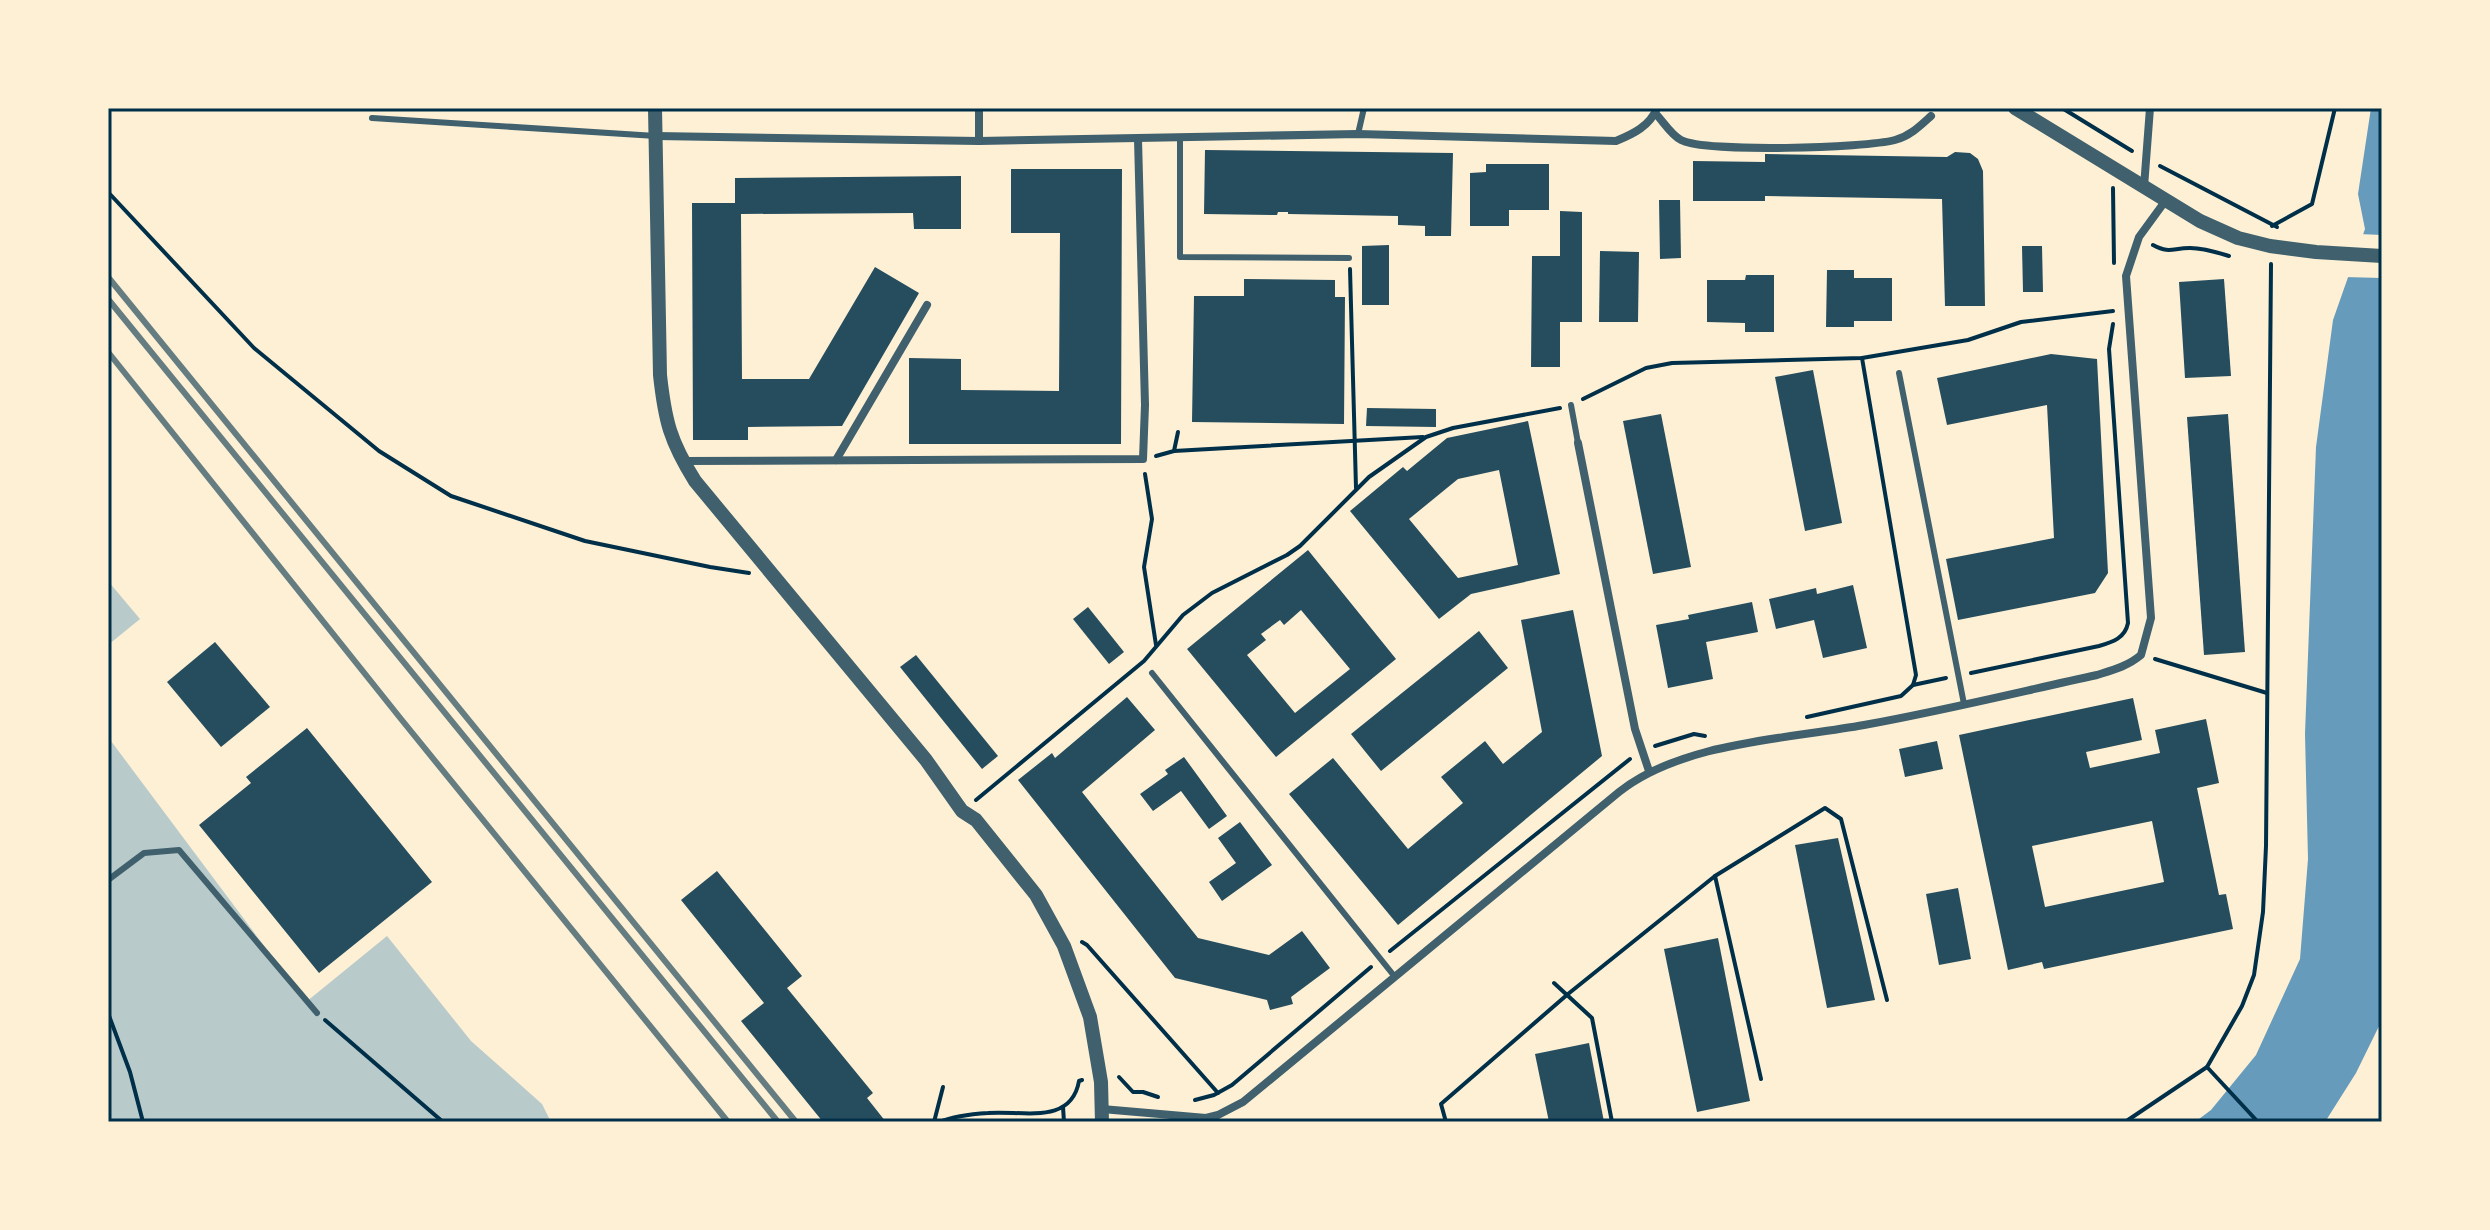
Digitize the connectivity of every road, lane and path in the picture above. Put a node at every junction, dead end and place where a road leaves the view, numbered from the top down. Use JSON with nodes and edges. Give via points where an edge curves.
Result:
{"nodes":[{"id":1,"x":655,"y":108,"type":"edge"},
{"id":2,"x":979,"y":108,"type":"edge"},
{"id":3,"x":1364,"y":108,"type":"edge"},
{"id":4,"x":2015,"y":108,"type":"edge"},
{"id":5,"x":2062,"y":108,"type":"edge"},
{"id":6,"x":2150,"y":108,"type":"edge"},
{"id":7,"x":2335,"y":108,"type":"edge"},
{"id":8,"x":1656,"y":111,"type":"edge"},
{"id":9,"x":1931,"y":116,"type":"dead end"},
{"id":10,"x":372,"y":118,"type":"dead end"},
{"id":11,"x":1358,"y":134,"type":"junction"},
{"id":12,"x":656,"y":136,"type":"junction"},
{"id":13,"x":1138,"y":139,"type":"junction"},
{"id":14,"x":1180,"y":139,"type":"junction"},
{"id":15,"x":979,"y":141,"type":"junction"},
{"id":16,"x":2147,"y":159,"type":"junction"},
{"id":17,"x":2113,"y":186,"type":"dead end"},
{"id":18,"x":2144,"y":187,"type":"junction"},
{"id":19,"x":108,"y":192,"type":"edge"},
{"id":20,"x":2166,"y":200,"type":"junction"},
{"id":21,"x":2113,"y":224,"type":"junction"},
{"id":22,"x":2139,"y":237,"type":"junction"},
{"id":23,"x":2232,"y":256,"type":"dead end"},
{"id":24,"x":2382,"y":256,"type":"edge"},
{"id":25,"x":1349,"y":258,"type":"joint"},
{"id":26,"x":2259,"y":263,"type":"dead end"},
{"id":27,"x":2114,"y":267,"type":"dead end"},
{"id":28,"x":927,"y":305,"type":"dead end"},
{"id":29,"x":1862,"y":358,"type":"junction"},
{"id":30,"x":1899,"y":373,"type":"dead end"},
{"id":31,"x":1571,"y":405,"type":"junction"},
{"id":32,"x":1178,"y":432,"type":"dead end"},
{"id":33,"x":1426,"y":437,"type":"junction"},
{"id":34,"x":1355,"y":441,"type":"junction"},
{"id":35,"x":1578,"y":443,"type":"joint"},
{"id":36,"x":1174,"y":451,"type":"junction"},
{"id":37,"x":1143,"y":459,"type":"junction"},
{"id":38,"x":836,"y":460,"type":"junction"},
{"id":39,"x":682,"y":461,"type":"junction"},
{"id":40,"x":1356,"y":490,"type":"junction"},
{"id":41,"x":763,"y":564,"type":"junction"},
{"id":42,"x":1156,"y":645,"type":"junction"},
{"id":43,"x":2141,"y":655,"type":"junction"},
{"id":44,"x":1152,"y":673,"type":"dead end"},
{"id":45,"x":1958,"y":676,"type":"junction"},
{"id":46,"x":1913,"y":685,"type":"junction"},
{"id":47,"x":2267,"y":693,"type":"junction"},
{"id":48,"x":1964,"y":704,"type":"junction"},
{"id":49,"x":1807,"y":717,"type":"dead end"},
{"id":50,"x":1713,"y":737,"type":"dead end"},
{"id":51,"x":1641,"y":753,"type":"junction"},
{"id":52,"x":1649,"y":771,"type":"junction"},
{"id":53,"x":962,"y":811,"type":"junction"},
{"id":54,"x":1715,"y":876,"type":"junction"},
{"id":55,"x":108,"y":880,"type":"edge"},
{"id":56,"x":1054,"y":926,"type":"junction"},
{"id":57,"x":1381,"y":959,"type":"junction"},
{"id":58,"x":1395,"y":977,"type":"junction"},
{"id":59,"x":1554,"y":983,"type":"dead end"},
{"id":60,"x":1568,"y":994,"type":"junction"},
{"id":61,"x":1887,"y":1000,"type":"dead end"},
{"id":62,"x":108,"y":1013,"type":"edge"},
{"id":63,"x":317,"y":1013,"type":"joint"},
{"id":64,"x":2207,"y":1067,"type":"junction"},
{"id":65,"x":1101,"y":1077,"type":"junction"},
{"id":66,"x":1761,"y":1079,"type":"dead end"},
{"id":67,"x":943,"y":1087,"type":"dead end"},
{"id":68,"x":1218,"y":1093,"type":"junction"},
{"id":69,"x":1164,"y":1099,"type":"dead end"},
{"id":70,"x":1182,"y":1100,"type":"dead end"},
{"id":71,"x":1063,"y":1107,"type":"junction"},
{"id":72,"x":1232,"y":1108,"type":"junction"},
{"id":73,"x":1102,"y":1115,"type":"edge"},
{"id":74,"x":143,"y":1122,"type":"edge"},
{"id":75,"x":443,"y":1122,"type":"edge"},
{"id":76,"x":936,"y":1122,"type":"edge"},
{"id":77,"x":1064,"y":1122,"type":"edge"},
{"id":78,"x":1446,"y":1122,"type":"edge"},
{"id":79,"x":1612,"y":1122,"type":"edge"},
{"id":80,"x":2125,"y":1122,"type":"edge"},
{"id":81,"x":2258,"y":1122,"type":"edge"}],
"edges":[{"from":1,"to":12,"type":"street"},
{"from":2,"to":15,"type":"street"},
{"from":3,"to":11,"type":"lane"},
{"from":4,"to":18,"type":"street"},
{"from":5,"to":16,"type":"path"},
{"from":6,"to":16,"type":"street"},
{"from":7,"to":16,"type":"path","via":[[2312,204],[2272,226]]},
{"from":8,"to":9,"type":"street","via":[[1679,139],[1733,147],[1895,140]]},
{"from":8,"to":11,"type":"street","via":[[1638,131],[1616,141]]},
{"from":10,"to":12,"type":"lane"},
{"from":11,"to":14,"type":"street"},
{"from":12,"to":15,"type":"street"},
{"from":12,"to":39,"type":"street","via":[[660,375],[667,428]]},
{"from":13,"to":14,"type":"street"},
{"from":13,"to":15,"type":"street"},
{"from":13,"to":37,"type":"street"},
{"from":14,"to":25,"type":"lane","via":[[1180,257]]},
{"from":16,"to":18,"type":"street"},
{"from":17,"to":21,"type":"path"},
{"from":18,"to":20,"type":"street"},
{"from":19,"to":41,"type":"path","via":[[254,348],[379,451],[451,496],[585,541],[747,574]]},
{"from":20,"to":22,"type":"street"},
{"from":20,"to":24,"type":"street","via":[[2238,238],[2316,252]]},
{"from":21,"to":22,"type":"path"},
{"from":21,"to":27,"type":"path"},
{"from":22,"to":23,"type":"path","via":[[2166,252],[2195,249]]},
{"from":22,"to":43,"type":"street","via":[[2126,276],[2151,618]]},
{"from":25,"to":34,"type":"path"},
{"from":26,"to":47,"type":"path","via":[[2271,266]]},
{"from":28,"to":38,"type":"street"},
{"from":29,"to":31,"type":"path","via":[[1672,363],[1646,368]]},
{"from":29,"to":45,"type":"path","via":[[1968,340],[2021,322],[2115,311],[2109,349],[2126,631],[2099,646]]},
{"from":29,"to":46,"type":"path","via":[[1916,663]]},
{"from":30,"to":45,"type":"lane"},
{"from":31,"to":33,"type":"path"},
{"from":31,"to":35,"type":"lane"},
{"from":32,"to":36,"type":"path"},
{"from":33,"to":34,"type":"path"},
{"from":33,"to":40,"type":"path"},
{"from":34,"to":36,"type":"path"},
{"from":34,"to":40,"type":"path"},
{"from":35,"to":51,"type":"street"},
{"from":36,"to":37,"type":"path"},
{"from":37,"to":38,"type":"street"},
{"from":37,"to":42,"type":"path","via":[[1152,519],[1144,567]]},
{"from":38,"to":39,"type":"street"},
{"from":39,"to":41,"type":"street"},
{"from":40,"to":42,"type":"path","via":[[1300,546],[1212,593]]},
{"from":41,"to":53,"type":"street"},
{"from":42,"to":53,"type":"path","via":[[1144,661]]},
{"from":43,"to":47,"type":"path"},
{"from":43,"to":48,"type":"street","via":[[2097,675]]},
{"from":44,"to":57,"type":"lane"},
{"from":45,"to":46,"type":"path"},
{"from":45,"to":48,"type":"lane"},
{"from":46,"to":49,"type":"path","via":[[1901,696]]},
{"from":47,"to":64,"type":"path","via":[[2263,912],[2254,975]]},
{"from":48,"to":52,"type":"street","via":[[1717,750]]},
{"from":50,"to":51,"type":"path","via":[[1694,734]]},
{"from":51,"to":52,"type":"street"},
{"from":51,"to":57,"type":"path"},
{"from":52,"to":58,"type":"street"},
{"from":53,"to":56,"type":"street","via":[[976,820],[1025,880]]},
{"from":54,"to":60,"type":"path"},
{"from":54,"to":61,"type":"path","via":[[1825,808],[1841,819]]},
{"from":54,"to":66,"type":"path"},
{"from":55,"to":63,"type":"lane","via":[[144,853],[179,850]]},
{"from":56,"to":65,"type":"street","via":[[1090,1017]]},
{"from":56,"to":68,"type":"path","via":[[1087,945]]},
{"from":57,"to":58,"type":"lane"},
{"from":57,"to":68,"type":"path"},
{"from":58,"to":72,"type":"street"},
{"from":59,"to":60,"type":"path"},
{"from":60,"to":78,"type":"path","via":[[1441,1104]]},
{"from":60,"to":79,"type":"path","via":[[1592,1018]]},
{"from":62,"to":74,"type":"path"},
{"from":63,"to":75,"type":"path"},
{"from":64,"to":80,"type":"path"},
{"from":64,"to":81,"type":"path"},
{"from":65,"to":69,"type":"path","via":[[1120,1077],[1133,1092]]},
{"from":65,"to":71,"type":"path","via":[[1079,1081],[1076,1094]]},
{"from":65,"to":73,"type":"street"},
{"from":67,"to":76,"type":"path"},
{"from":68,"to":70,"type":"path"},
{"from":68,"to":72,"type":"path"},
{"from":71,"to":76,"type":"path"},
{"from":71,"to":77,"type":"path"},
{"from":72,"to":73,"type":"street","via":[[1206,1118]]}]}
